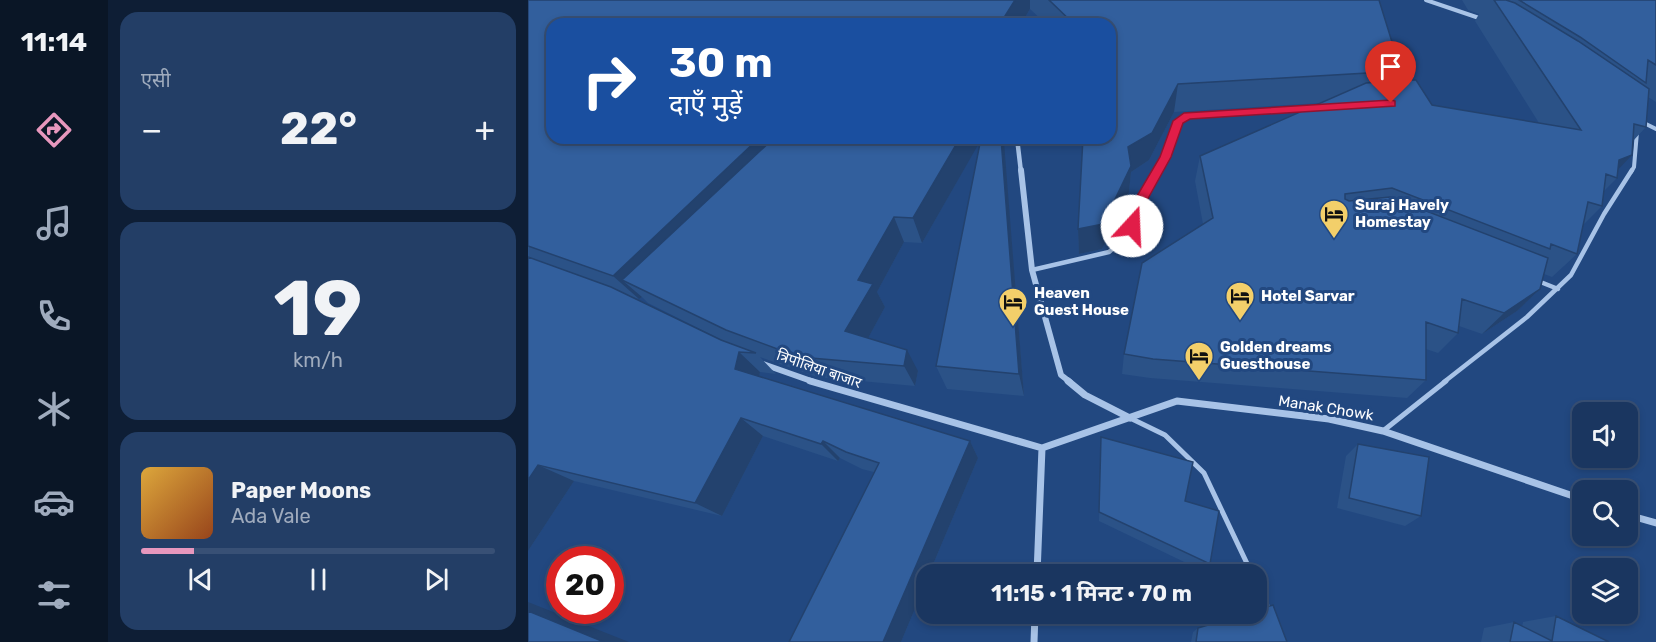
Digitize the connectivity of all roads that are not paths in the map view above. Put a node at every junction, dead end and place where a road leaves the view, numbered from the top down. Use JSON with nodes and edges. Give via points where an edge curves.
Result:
{"nodes":[{"id":1,"x":1426,"y":0,"type":"edge"},
{"id":2,"x":1491,"y":22,"type":"dead end"},
{"id":3,"x":1313,"y":109,"type":"edge"},
{"id":4,"x":1656,"y":129,"type":"edge"},
{"id":5,"x":1018,"y":144,"type":"edge"},
{"id":6,"x":1032,"y":270,"type":"junction"},
{"id":7,"x":1527,"y":276,"type":"edge"},
{"id":8,"x":1558,"y":289,"type":"junction"},
{"id":9,"x":757,"y":362,"type":"edge"},
{"id":10,"x":1130,"y":418,"type":"junction"},
{"id":11,"x":1383,"y":431,"type":"junction"},
{"id":12,"x":1042,"y":448,"type":"junction"},
{"id":13,"x":1572,"y":496,"type":"edge"},
{"id":14,"x":1638,"y":518,"type":"edge"},
{"id":15,"x":1656,"y":522,"type":"edge"},
{"id":16,"x":1037,"y":564,"type":"edge"},
{"id":17,"x":1247,"y":564,"type":"edge"},
{"id":18,"x":1267,"y":607,"type":"edge"},
{"id":19,"x":1270,"y":614,"type":"edge"},
{"id":20,"x":1035,"y":624,"type":"edge"},
{"id":21,"x":1034,"y":642,"type":"edge"}],
"edges":[{"from":1,"to":2,"type":"lane"},
{"from":3,"to":6,"type":"lane","via":[[1188,116],[1179,121],[1165,157],[1134,213],[1128,236],[1109,252]]},
{"from":4,"to":8,"type":"lane","via":[[1638,120],[1634,167],[1571,275]]},
{"from":5,"to":6,"type":"street"},
{"from":6,"to":10,"type":"street","via":[[1061,375],[1085,395]]},
{"from":7,"to":8,"type":"lane"},
{"from":8,"to":11,"type":"lane"},
{"from":9,"to":12,"type":"street","name":"त्रिपोलिया बाजार","via":[[835,390]]},
{"from":10,"to":11,"type":"street","name":"Manak Chowk","via":[[1178,400],[1329,419]]},
{"from":10,"to":12,"type":"street"},
{"from":10,"to":17,"type":"lane","via":[[1165,435],[1204,473]]},
{"from":11,"to":13,"type":"street","name":"Manak Chowk"},
{"from":12,"to":16,"type":"street"},
{"from":14,"to":15,"type":"street"},
{"from":18,"to":19,"type":"lane"},
{"from":20,"to":21,"type":"street"}]}
